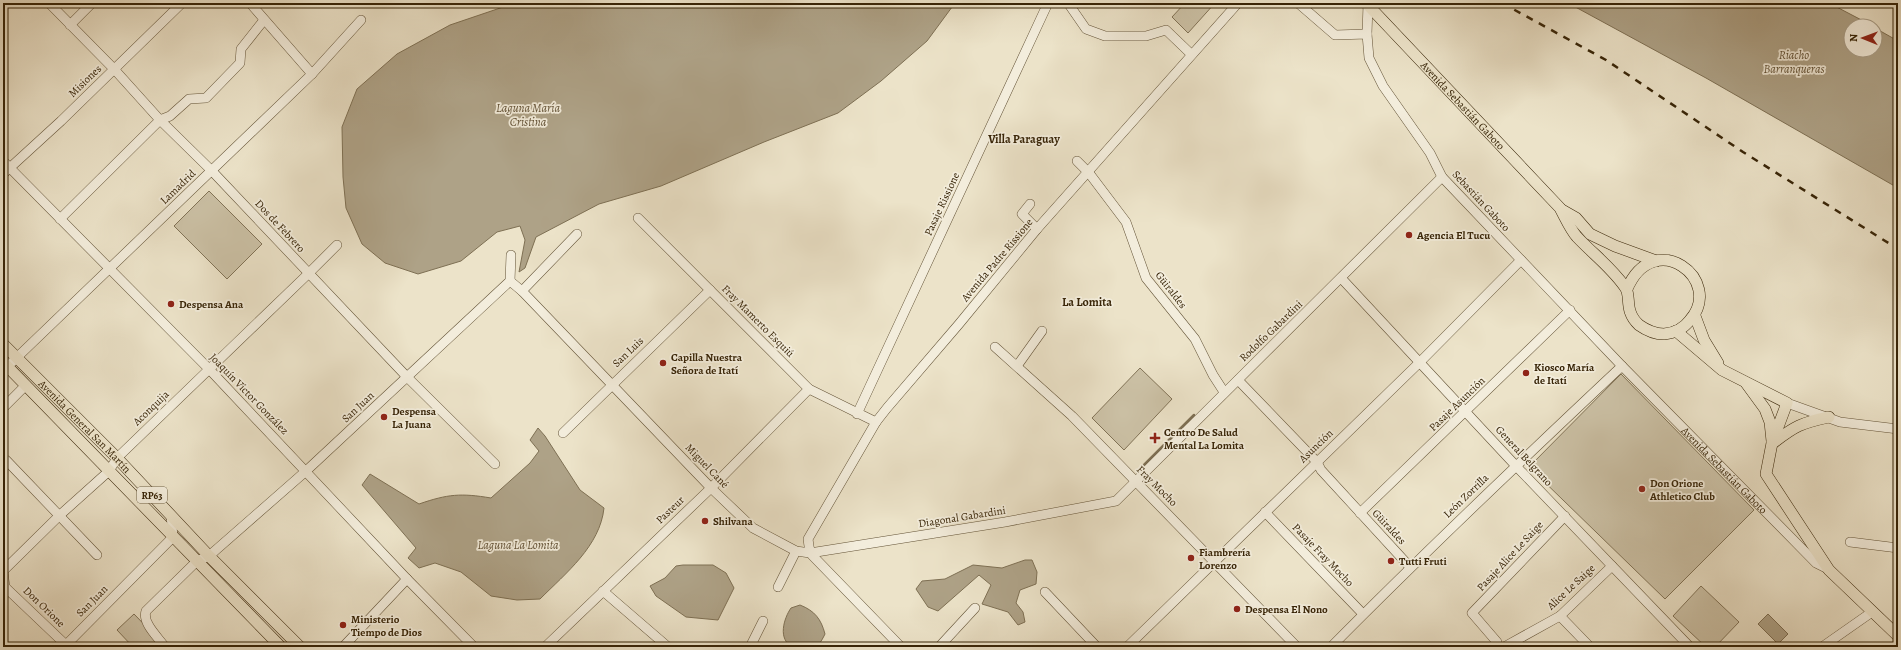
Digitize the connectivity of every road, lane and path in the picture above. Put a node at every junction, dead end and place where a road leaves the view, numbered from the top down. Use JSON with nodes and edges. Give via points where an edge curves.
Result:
{"nodes":[{"id":1,"x":49,"y":3,"type":"edge"},
{"id":2,"x":92,"y":3,"type":"edge"},
{"id":3,"x":182,"y":3,"type":"edge"},
{"id":4,"x":250,"y":3,"type":"edge"},
{"id":5,"x":1048,"y":3,"type":"edge"},
{"id":6,"x":1068,"y":3,"type":"edge"},
{"id":7,"x":1238,"y":3,"type":"edge"},
{"id":8,"x":1298,"y":3,"type":"edge"},
{"id":9,"x":1367,"y":4,"type":"edge"},
{"id":10,"x":264,"y":20,"type":"junction"},
{"id":11,"x":361,"y":20,"type":"dead end"},
{"id":12,"x":70,"y":24,"type":"junction"},
{"id":13,"x":1368,"y":34,"type":"junction"},
{"id":14,"x":1191,"y":54,"type":"junction"},
{"id":15,"x":114,"y":69,"type":"junction"},
{"id":16,"x":312,"y":74,"type":"junction"},
{"id":17,"x":160,"y":120,"type":"junction"},
{"id":18,"x":1077,"y":161,"type":"dead end"},
{"id":19,"x":5,"y":167,"type":"edge"},
{"id":20,"x":212,"y":171,"type":"junction"},
{"id":21,"x":1089,"y":172,"type":"junction"},
{"id":22,"x":1442,"y":177,"type":"junction"},
{"id":23,"x":1030,"y":204,"type":"dead end"},
{"id":24,"x":1560,"y":208,"type":"junction"},
{"id":25,"x":638,"y":218,"type":"dead end"},
{"id":26,"x":60,"y":219,"type":"junction"},
{"id":27,"x":1036,"y":229,"type":"junction"},
{"id":28,"x":578,"y":234,"type":"dead end"},
{"id":29,"x":337,"y":245,"type":"dead end"},
{"id":30,"x":511,"y":255,"type":"dead end"},
{"id":31,"x":1520,"y":260,"type":"junction"},
{"id":32,"x":1656,"y":260,"type":"junction"},
{"id":33,"x":110,"y":270,"type":"junction"},
{"id":34,"x":308,"y":274,"type":"junction"},
{"id":35,"x":1342,"y":279,"type":"junction"},
{"id":36,"x":510,"y":281,"type":"junction"},
{"id":37,"x":1627,"y":289,"type":"junction"},
{"id":38,"x":710,"y":290,"type":"junction"},
{"id":39,"x":522,"y":291,"type":"junction"},
{"id":40,"x":1570,"y":310,"type":"junction"},
{"id":41,"x":1695,"y":316,"type":"junction"},
{"id":42,"x":1042,"y":332,"type":"dead end"},
{"id":43,"x":1676,"y":332,"type":"junction"},
{"id":44,"x":3,"y":344,"type":"edge"},
{"id":45,"x":996,"y":347,"type":"dead end"},
{"id":46,"x":16,"y":358,"type":"junction"},
{"id":47,"x":1420,"y":362,"type":"junction"},
{"id":48,"x":5,"y":364,"type":"edge"},
{"id":49,"x":1017,"y":366,"type":"junction"},
{"id":50,"x":1622,"y":366,"type":"junction"},
{"id":51,"x":209,"y":369,"type":"junction"},
{"id":52,"x":1722,"y":370,"type":"junction"},
{"id":53,"x":408,"y":378,"type":"junction"},
{"id":54,"x":1238,"y":380,"type":"junction"},
{"id":55,"x":1746,"y":383,"type":"junction"},
{"id":56,"x":612,"y":384,"type":"junction"},
{"id":57,"x":26,"y":385,"type":"junction"},
{"id":58,"x":809,"y":389,"type":"junction"},
{"id":59,"x":1224,"y":392,"type":"junction"},
{"id":60,"x":1787,"y":403,"type":"junction"},
{"id":61,"x":3,"y":408,"type":"edge"},
{"id":62,"x":1467,"y":412,"type":"junction"},
{"id":63,"x":857,"y":414,"type":"junction"},
{"id":64,"x":1829,"y":417,"type":"junction"},
{"id":65,"x":876,"y":422,"type":"junction"},
{"id":66,"x":1898,"y":429,"type":"edge"},
{"id":67,"x":563,"y":433,"type":"dead end"},
{"id":68,"x":1772,"y":443,"type":"junction"},
{"id":69,"x":117,"y":458,"type":"junction"},
{"id":70,"x":6,"y":460,"type":"dead end"},
{"id":71,"x":1317,"y":462,"type":"junction"},
{"id":72,"x":495,"y":464,"type":"dead end"},
{"id":73,"x":1516,"y":466,"type":"junction"},
{"id":74,"x":109,"y":471,"type":"junction"},
{"id":75,"x":306,"y":471,"type":"junction"},
{"id":76,"x":1135,"y":481,"type":"junction"},
{"id":77,"x":711,"y":488,"type":"junction"},
{"id":78,"x":1116,"y":501,"type":"joint"},
{"id":79,"x":1265,"y":512,"type":"junction"},
{"id":80,"x":1360,"y":514,"type":"junction"},
{"id":81,"x":60,"y":515,"type":"junction"},
{"id":82,"x":171,"y":515,"type":"junction"},
{"id":83,"x":1564,"y":516,"type":"junction"},
{"id":84,"x":173,"y":537,"type":"junction"},
{"id":85,"x":1850,"y":542,"type":"dead end"},
{"id":86,"x":1898,"y":548,"type":"edge"},
{"id":87,"x":796,"y":551,"type":"junction"},
{"id":88,"x":810,"y":554,"type":"junction"},
{"id":89,"x":97,"y":555,"type":"dead end"},
{"id":90,"x":209,"y":556,"type":"junction"},
{"id":91,"x":197,"y":561,"type":"junction"},
{"id":92,"x":1214,"y":561,"type":"junction"},
{"id":93,"x":1612,"y":566,"type":"junction"},
{"id":94,"x":1410,"y":567,"type":"junction"},
{"id":95,"x":1829,"y":570,"type":"junction"},
{"id":96,"x":407,"y":579,"type":"junction"},
{"id":97,"x":5,"y":587,"type":"junction"},
{"id":98,"x":778,"y":587,"type":"dead end"},
{"id":99,"x":603,"y":591,"type":"junction"},
{"id":100,"x":1045,"y":592,"type":"dead end"},
{"id":101,"x":3,"y":598,"type":"edge"},
{"id":102,"x":975,"y":608,"type":"dead end"},
{"id":103,"x":1872,"y":612,"type":"junction"},
{"id":104,"x":1363,"y":614,"type":"junction"},
{"id":105,"x":1560,"y":616,"type":"junction"},
{"id":106,"x":763,"y":621,"type":"dead end"},
{"id":107,"x":1898,"y":636,"type":"edge"},
{"id":108,"x":65,"y":646,"type":"edge"},
{"id":109,"x":165,"y":647,"type":"edge"},
{"id":110,"x":281,"y":647,"type":"edge"},
{"id":111,"x":300,"y":647,"type":"edge"},
{"id":112,"x":343,"y":647,"type":"edge"},
{"id":113,"x":474,"y":647,"type":"edge"},
{"id":114,"x":546,"y":647,"type":"edge"},
{"id":115,"x":668,"y":647,"type":"edge"},
{"id":116,"x":750,"y":647,"type":"edge"},
{"id":117,"x":901,"y":647,"type":"edge"},
{"id":118,"x":939,"y":647,"type":"edge"},
{"id":119,"x":1097,"y":647,"type":"edge"},
{"id":120,"x":1127,"y":647,"type":"edge"},
{"id":121,"x":1297,"y":647,"type":"edge"},
{"id":122,"x":1331,"y":647,"type":"edge"},
{"id":123,"x":1497,"y":647,"type":"edge"},
{"id":124,"x":1504,"y":647,"type":"edge"},
{"id":125,"x":1590,"y":647,"type":"edge"},
{"id":126,"x":1690,"y":647,"type":"edge"},
{"id":127,"x":1822,"y":647,"type":"edge"}],
"edges":[{"from":1,"to":12,"type":"street","name":"Dos de Febrero"},
{"from":2,"to":12,"type":"street"},
{"from":3,"to":15,"type":"street","name":"Misiones"},
{"from":4,"to":10,"type":"street"},
{"from":5,"to":63,"type":"street","name":"Pasaje Rissione"},
{"from":6,"to":14,"type":"street","via":[[1086,29],[1105,36],[1146,36],[1166,30]]},
{"from":7,"to":14,"type":"street","name":"Avenida Padre Rissione"},
{"from":8,"to":13,"type":"street","via":[[1335,35]]},
{"from":9,"to":13,"type":"street","name":"Sebastián Gaboto"},
{"from":9,"to":24,"type":"main road","name":"Avenida Sebastián Gaboto"},
{"from":10,"to":16,"type":"street"},
{"from":10,"to":17,"type":"street","via":[[241,49],[240,63],[206,98],[189,99],[170,116]]},
{"from":11,"to":16,"type":"street","name":"Lamadrid"},
{"from":12,"to":15,"type":"street","name":"Dos de Febrero"},
{"from":13,"to":22,"type":"street","name":"Sebastián Gaboto","via":[[1369,58],[1383,86],[1430,153]]},
{"from":14,"to":21,"type":"street","name":"Avenida Padre Rissione"},
{"from":15,"to":17,"type":"street","name":"Dos de Febrero"},
{"from":15,"to":19,"type":"street","name":"Misiones","via":[[61,121]]},
{"from":16,"to":20,"type":"street","name":"Lamadrid"},
{"from":17,"to":20,"type":"street","name":"Dos de Febrero"},
{"from":17,"to":26,"type":"street"},
{"from":18,"to":21,"type":"street","name":"Güiraldes"},
{"from":19,"to":26,"type":"street","name":"Joaquín Víctor González"},
{"from":20,"to":33,"type":"street","name":"Lamadrid"},
{"from":20,"to":34,"type":"street","name":"Dos de Febrero"},
{"from":21,"to":27,"type":"street","name":"Avenida Padre Rissione"},
{"from":21,"to":59,"type":"street","name":"Güiraldes","via":[[1126,222],[1146,278],[1194,339]]},
{"from":22,"to":31,"type":"street","name":"Sebastián Gaboto"},
{"from":22,"to":35,"type":"street","name":"Rodolfo Gabardini"},
{"from":23,"to":27,"type":"street","via":[[1022,214]]},
{"from":24,"to":32,"type":"main road","name":"Avenida Sebastián Gaboto","via":[[1576,218],[1590,234],[1615,246]]},
{"from":24,"to":37,"type":"main road","name":"Avenida Sebastián Gaboto","via":[[1576,236],[1610,267]]},
{"from":25,"to":38,"type":"street","name":"Fray Mamerto Esquiú"},
{"from":26,"to":33,"type":"street","name":"Joaquín Víctor González"},
{"from":27,"to":65,"type":"street","name":"Avenida Padre Rissione"},
{"from":28,"to":39,"type":"street"},
{"from":29,"to":34,"type":"street","name":"Aconquija"},
{"from":30,"to":36,"type":"street"},
{"from":31,"to":40,"type":"street","name":"Sebastián Gaboto"},
{"from":31,"to":47,"type":"street","name":"Asunción"},
{"from":32,"to":37,"type":"main road","via":[[1643,266],[1633,276]]},
{"from":32,"to":41,"type":"main road","name":"Avenida Sebastián Gaboto","via":[[1673,261],[1690,272],[1699,292]]},
{"from":33,"to":46,"type":"street","name":"Lamadrid"},
{"from":33,"to":51,"type":"street","name":"Joaquín Víctor González"},
{"from":34,"to":51,"type":"street","name":"Aconquija"},
{"from":34,"to":53,"type":"street","name":"Dos de Febrero"},
{"from":35,"to":47,"type":"street","name":"General Belgrano"},
{"from":35,"to":54,"type":"street","name":"Rodolfo Gabardini"},
{"from":36,"to":39,"type":"street","name":"Miguel Cané"},
{"from":36,"to":53,"type":"street","name":"San Juan"},
{"from":37,"to":43,"type":"main road","via":[[1630,314],[1639,325],[1650,332]]},
{"from":38,"to":56,"type":"street","name":"San Luis"},
{"from":38,"to":58,"type":"street","name":"Fray Mamerto Esquiú"},
{"from":39,"to":56,"type":"street","name":"Miguel Cané"},
{"from":40,"to":50,"type":"street","name":"Sebastián Gaboto"},
{"from":40,"to":62,"type":"street","name":"Pasaje Asunción"},
{"from":41,"to":43,"type":"main road"},
{"from":41,"to":52,"type":"main road","via":[[1704,340]]},
{"from":42,"to":49,"type":"street"},
{"from":43,"to":52,"type":"main road","name":"Avenida Sebastián Gaboto"},
{"from":44,"to":46,"type":"main road","name":"Avenida General San Martín","number":"RP63"},
{"from":45,"to":49,"type":"street","name":"Fray Mocho"},
{"from":46,"to":48,"type":"street","name":"Lamadrid"},
{"from":46,"to":69,"type":"main road","name":"Avenida General San Martín","number":"RP63"},
{"from":47,"to":62,"type":"street","name":"General Belgrano"},
{"from":47,"to":71,"type":"street","name":"Asunción"},
{"from":48,"to":57,"type":"main road","name":"Avenida General San Martín","number":"RP63"},
{"from":49,"to":76,"type":"street","name":"Fray Mocho","via":[[1072,416]]},
{"from":50,"to":73,"type":"street","name":"León Zorrilla"},
{"from":50,"to":95,"type":"street","name":"Avenida Sebastián Gaboto","via":[[1816,563]]},
{"from":51,"to":69,"type":"street","name":"Aconquija"},
{"from":51,"to":75,"type":"street","name":"Joaquín Víctor González"},
{"from":52,"to":55,"type":"main road","name":"Avenida Sebastián Gaboto"},
{"from":53,"to":72,"type":"street","name":"Dos de Febrero"},
{"from":53,"to":75,"type":"street","name":"San Juan"},
{"from":54,"to":59,"type":"street","name":"Rodolfo Gabardini"},
{"from":54,"to":71,"type":"street","name":"Güiraldes"},
{"from":55,"to":60,"type":"main road","name":"Avenida Sebastián Gaboto"},
{"from":55,"to":68,"type":"main road","name":"Avenida Sebastián Gaboto","via":[[1765,409],[1770,422]]},
{"from":56,"to":67,"type":"street","name":"San Luis"},
{"from":56,"to":77,"type":"street","name":"Miguel Cané"},
{"from":57,"to":61,"type":"street"},
{"from":57,"to":74,"type":"main road","name":"Avenida General San Martín","number":"RP63"},
{"from":58,"to":63,"type":"street","name":"Fray Mamerto Esquiú"},
{"from":58,"to":77,"type":"street","name":"Pasteur"},
{"from":59,"to":76,"type":"street","name":"Rodolfo Gabardini"},
{"from":60,"to":64,"type":"street"},
{"from":60,"to":68,"type":"main road","name":"Avenida Sebastián Gaboto"},
{"from":62,"to":73,"type":"street","name":"General Belgrano"},
{"from":62,"to":80,"type":"street","name":"Pasaje Asunción"},
{"from":63,"to":65,"type":"street","name":"Fray Mamerto Esquiú"},
{"from":64,"to":66,"type":"street","via":[[1840,422]]},
{"from":64,"to":68,"type":"main road","via":[[1794,427]]},
{"from":65,"to":88,"type":"street","name":"Avenida Padre Rissione","via":[[808,539]]},
{"from":68,"to":95,"type":"main road","name":"Avenida Sebastián Gaboto","via":[[1766,474]]},
{"from":69,"to":74,"type":"street","name":"Aconquija"},
{"from":69,"to":82,"type":"main road","name":"Avenida General San Martín","number":"RP63"},
{"from":70,"to":81,"type":"street"},
{"from":71,"to":79,"type":"street","name":"Asunción"},
{"from":71,"to":80,"type":"street","name":"Güiraldes","via":[[1321,470]]},
{"from":73,"to":83,"type":"street","name":"General Belgrano"},
{"from":73,"to":94,"type":"street","name":"León Zorrilla"},
{"from":74,"to":81,"type":"street","name":"Aconquija"},
{"from":74,"to":84,"type":"main road","name":"Avenida General San Martín","number":"RP63"},
{"from":75,"to":90,"type":"street","name":"San Juan"},
{"from":75,"to":96,"type":"street","name":"Joaquín Víctor González"},
{"from":76,"to":78,"type":"street","name":"Rodolfo Gabardini"},
{"from":76,"to":92,"type":"street","name":"Fray Mocho"},
{"from":77,"to":87,"type":"street","name":"Miguel Cané","via":[[753,528]]},
{"from":77,"to":99,"type":"street","name":"Pasteur"},
{"from":78,"to":88,"type":"street","name":"Diagonal Gabardini"},
{"from":79,"to":92,"type":"street","name":"Asunción"},
{"from":79,"to":104,"type":"street","name":"Pasaje Fray Mocho"},
{"from":80,"to":94,"type":"street","name":"Güiraldes"},
{"from":81,"to":89,"type":"street"},
{"from":81,"to":97,"type":"street","name":"Aconquija","via":[[3,571]]},
{"from":82,"to":84,"type":"street"},
{"from":82,"to":90,"type":"main road","name":"Avenida General San Martín","number":"RP63"},
{"from":83,"to":93,"type":"street","name":"General Belgrano"},
{"from":83,"to":123,"type":"street","name":"Pasaje Alice Le Saige","via":[[1472,613],[1497,642]]},
{"from":84,"to":91,"type":"main road","name":"Avenida General San Martín","number":"RP63"},
{"from":84,"to":108,"type":"street","name":"San Juan"},
{"from":85,"to":86,"type":"street"},
{"from":87,"to":88,"type":"street","name":"Miguel Cané"},
{"from":87,"to":98,"type":"street"},
{"from":88,"to":117,"type":"street"},
{"from":90,"to":91,"type":"street","name":"San Juan"},
{"from":90,"to":111,"type":"main road","name":"Avenida General San Martín","number":"RP63"},
{"from":91,"to":109,"type":"street","via":[[146,610],[146,622]]},
{"from":91,"to":110,"type":"main road","name":"Avenida General San Martín","number":"RP63"},
{"from":92,"to":120,"type":"street","name":"Asunción"},
{"from":92,"to":121,"type":"street","name":"Fray Mocho"},
{"from":93,"to":105,"type":"street","name":"Alice Le Saige"},
{"from":93,"to":126,"type":"street","name":"General Belgrano"},
{"from":94,"to":104,"type":"street","name":"León Zorrilla"},
{"from":95,"to":103,"type":"main road","name":"Avenida Sebastián Gaboto"},
{"from":96,"to":112,"type":"street"},
{"from":96,"to":113,"type":"street","name":"Joaquín Víctor González"},
{"from":97,"to":101,"type":"street","name":"Aconquija"},
{"from":97,"to":108,"type":"street","name":"Don Orione"},
{"from":99,"to":114,"type":"street","name":"Pasteur"},
{"from":99,"to":115,"type":"street"},
{"from":100,"to":119,"type":"street"},
{"from":102,"to":118,"type":"street"},
{"from":103,"to":107,"type":"main road","name":"Avenida Sebastián Gaboto"},
{"from":103,"to":127,"type":"street"},
{"from":104,"to":122,"type":"street","name":"León Zorrilla"},
{"from":105,"to":124,"type":"street","name":"Alice Le Saige"},
{"from":105,"to":125,"type":"street"},
{"from":106,"to":116,"type":"street"}]}
